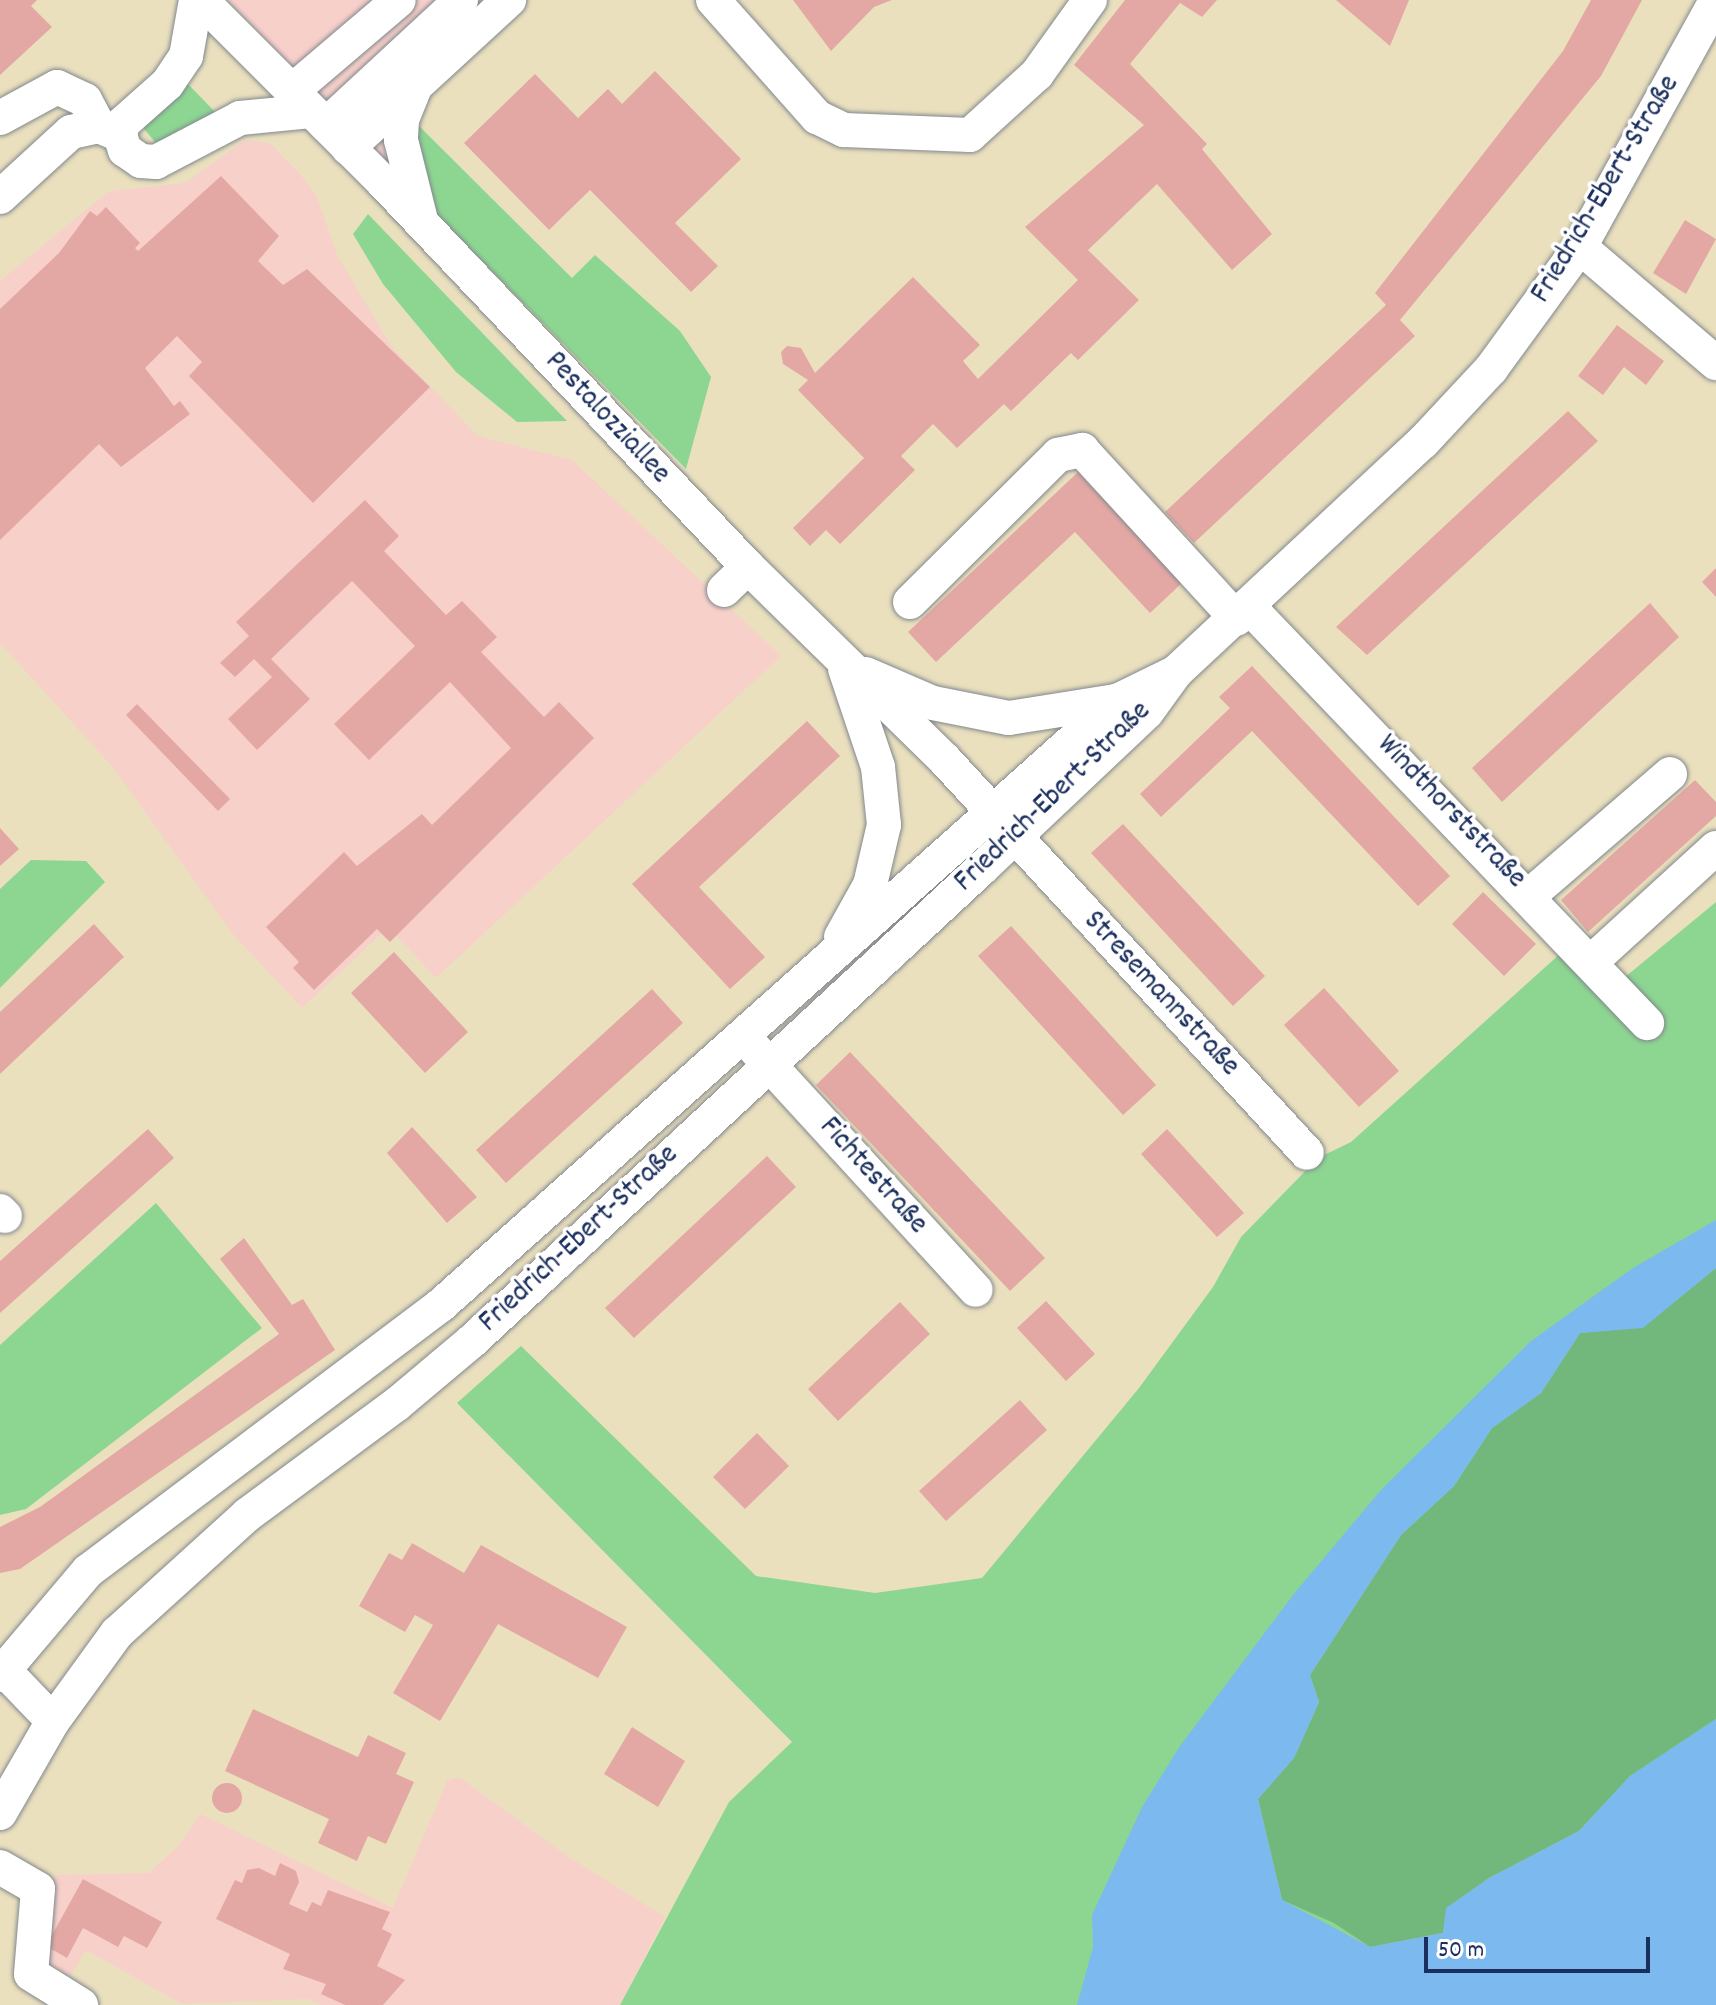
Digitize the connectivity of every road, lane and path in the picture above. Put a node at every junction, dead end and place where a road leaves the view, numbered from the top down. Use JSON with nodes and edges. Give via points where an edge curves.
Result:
{"nodes":[{"id":1,"x":198,"y":0,"type":"edge"},
{"id":2,"x":399,"y":0,"type":"edge"},
{"id":3,"x":461,"y":0,"type":"edge"},
{"id":4,"x":509,"y":0,"type":"edge"},
{"id":5,"x":713,"y":0,"type":"edge"},
{"id":6,"x":1090,"y":0,"type":"edge"},
{"id":7,"x":1716,"y":1,"type":"edge"},
{"id":8,"x":417,"y":84,"type":"junction"},
{"id":9,"x":0,"y":118,"type":"edge"},
{"id":10,"x":319,"y":119,"type":"junction"},
{"id":11,"x":109,"y":131,"type":"junction"},
{"id":12,"x":0,"y":197,"type":"edge"},
{"id":13,"x":422,"y":224,"type":"junction"},
{"id":14,"x":1580,"y":247,"type":"junction"},
{"id":15,"x":1716,"y":363,"type":"edge"},
{"id":16,"x":748,"y":567,"type":"junction"},
{"id":17,"x":724,"y":590,"type":"dead end"},
{"id":18,"x":910,"y":602,"type":"dead end"},
{"id":19,"x":1243,"y":613,"type":"junction"},
{"id":20,"x":844,"y":665,"type":"junction"},
{"id":21,"x":1176,"y":672,"type":"junction"},
{"id":22,"x":1117,"y":701,"type":"junction"},
{"id":23,"x":1670,"y":774,"type":"dead end"},
{"id":24,"x":1004,"y":824,"type":"junction"},
{"id":25,"x":1716,"y":848,"type":"edge"},
{"id":26,"x":1530,"y":895,"type":"junction"},
{"id":27,"x":833,"y":950,"type":"junction"},
{"id":28,"x":1591,"y":962,"type":"junction"},
{"id":29,"x":1647,"y":1023,"type":"dead end"},
{"id":30,"x":742,"y":1035,"type":"junction"},
{"id":31,"x":769,"y":1064,"type":"junction"},
{"id":32,"x":1307,"y":1153,"type":"dead end"},
{"id":33,"x":976,"y":1290,"type":"dead end"},
{"id":34,"x":1,"y":1670,"type":"edge"},
{"id":35,"x":53,"y":1721,"type":"junction"},
{"id":36,"x":0,"y":1813,"type":"edge"},
{"id":37,"x":0,"y":1867,"type":"edge"},
{"id":38,"x":81,"y":2005,"type":"edge"}],
"edges":[{"from":1,"to":10,"type":"street","name":"Pestalozziallee"},
{"from":1,"to":11,"type":"street","via":[[193,36],[179,71]]},
{"from":2,"to":10,"type":"street"},
{"from":3,"to":10,"type":"street"},
{"from":4,"to":8,"type":"street"},
{"from":5,"to":6,"type":"street","via":[[817,117],[844,130],[970,135],[1037,74]]},
{"from":7,"to":14,"type":"street","name":"Friedrich-Ebert-Straße"},
{"from":8,"to":10,"type":"street"},
{"from":8,"to":13,"type":"street","via":[[402,119],[401,140]]},
{"from":9,"to":11,"type":"street","via":[[57,87],[85,100]]},
{"from":10,"to":11,"type":"street","via":[[240,118],[156,162],[141,161]]},
{"from":10,"to":13,"type":"street","name":"Pestalozziallee"},
{"from":11,"to":12,"type":"street","via":[[71,132]]},
{"from":13,"to":16,"type":"street","name":"Pestalozziallee"},
{"from":14,"to":15,"type":"street"},
{"from":14,"to":19,"type":"street","name":"Friedrich-Ebert-Straße","via":[[1540,307],[1462,400]]},
{"from":16,"to":17,"type":"street"},
{"from":16,"to":20,"type":"street","name":"Pestalozziallee"},
{"from":18,"to":19,"type":"street","name":"Windthorststraße","via":[[1058,455],[1082,450]]},
{"from":19,"to":21,"type":"street","name":"Friedrich-Ebert-Straße"},
{"from":19,"to":26,"type":"street","name":"Windthorststraße"},
{"from":20,"to":22,"type":"street","via":[[970,714],[1047,715]]},
{"from":20,"to":24,"type":"street","name":"Pestalozziallee"},
{"from":20,"to":27,"type":"street","via":[[878,767],[884,825],[870,885]]},
{"from":21,"to":22,"type":"street","name":"Friedrich-Ebert-Straße"},
{"from":21,"to":24,"type":"street","name":"Friedrich-Ebert-Straße","via":[[1147,712]]},
{"from":22,"to":24,"type":"street","name":"Friedrich-Ebert-Straße"},
{"from":23,"to":26,"type":"street"},
{"from":24,"to":27,"type":"street","name":"Friedrich-Ebert-Straße"},
{"from":24,"to":31,"type":"street","name":"Friedrich-Ebert-Straße"},
{"from":24,"to":32,"type":"street","name":"Stresemannstraße"},
{"from":25,"to":28,"type":"street"},
{"from":26,"to":28,"type":"street","name":"Windthorststraße"},
{"from":27,"to":30,"type":"street","name":"Friedrich-Ebert-Straße"},
{"from":28,"to":29,"type":"street","name":"Windthorststraße"},
{"from":30,"to":31,"type":"street","name":"Fichtestraße"},
{"from":30,"to":34,"type":"street","name":"Friedrich-Ebert-Straße","via":[[441,1305],[88,1571]]},
{"from":31,"to":33,"type":"street","name":"Fichtestraße"},
{"from":31,"to":35,"type":"street","name":"Friedrich-Ebert-Straße","via":[[472,1341],[247,1515],[117,1633]]},
{"from":34,"to":35,"type":"street"},
{"from":35,"to":36,"type":"street","name":"Friedrich-Ebert-Straße"},
{"from":37,"to":38,"type":"street","via":[[38,1889],[31,1974]]}]}
